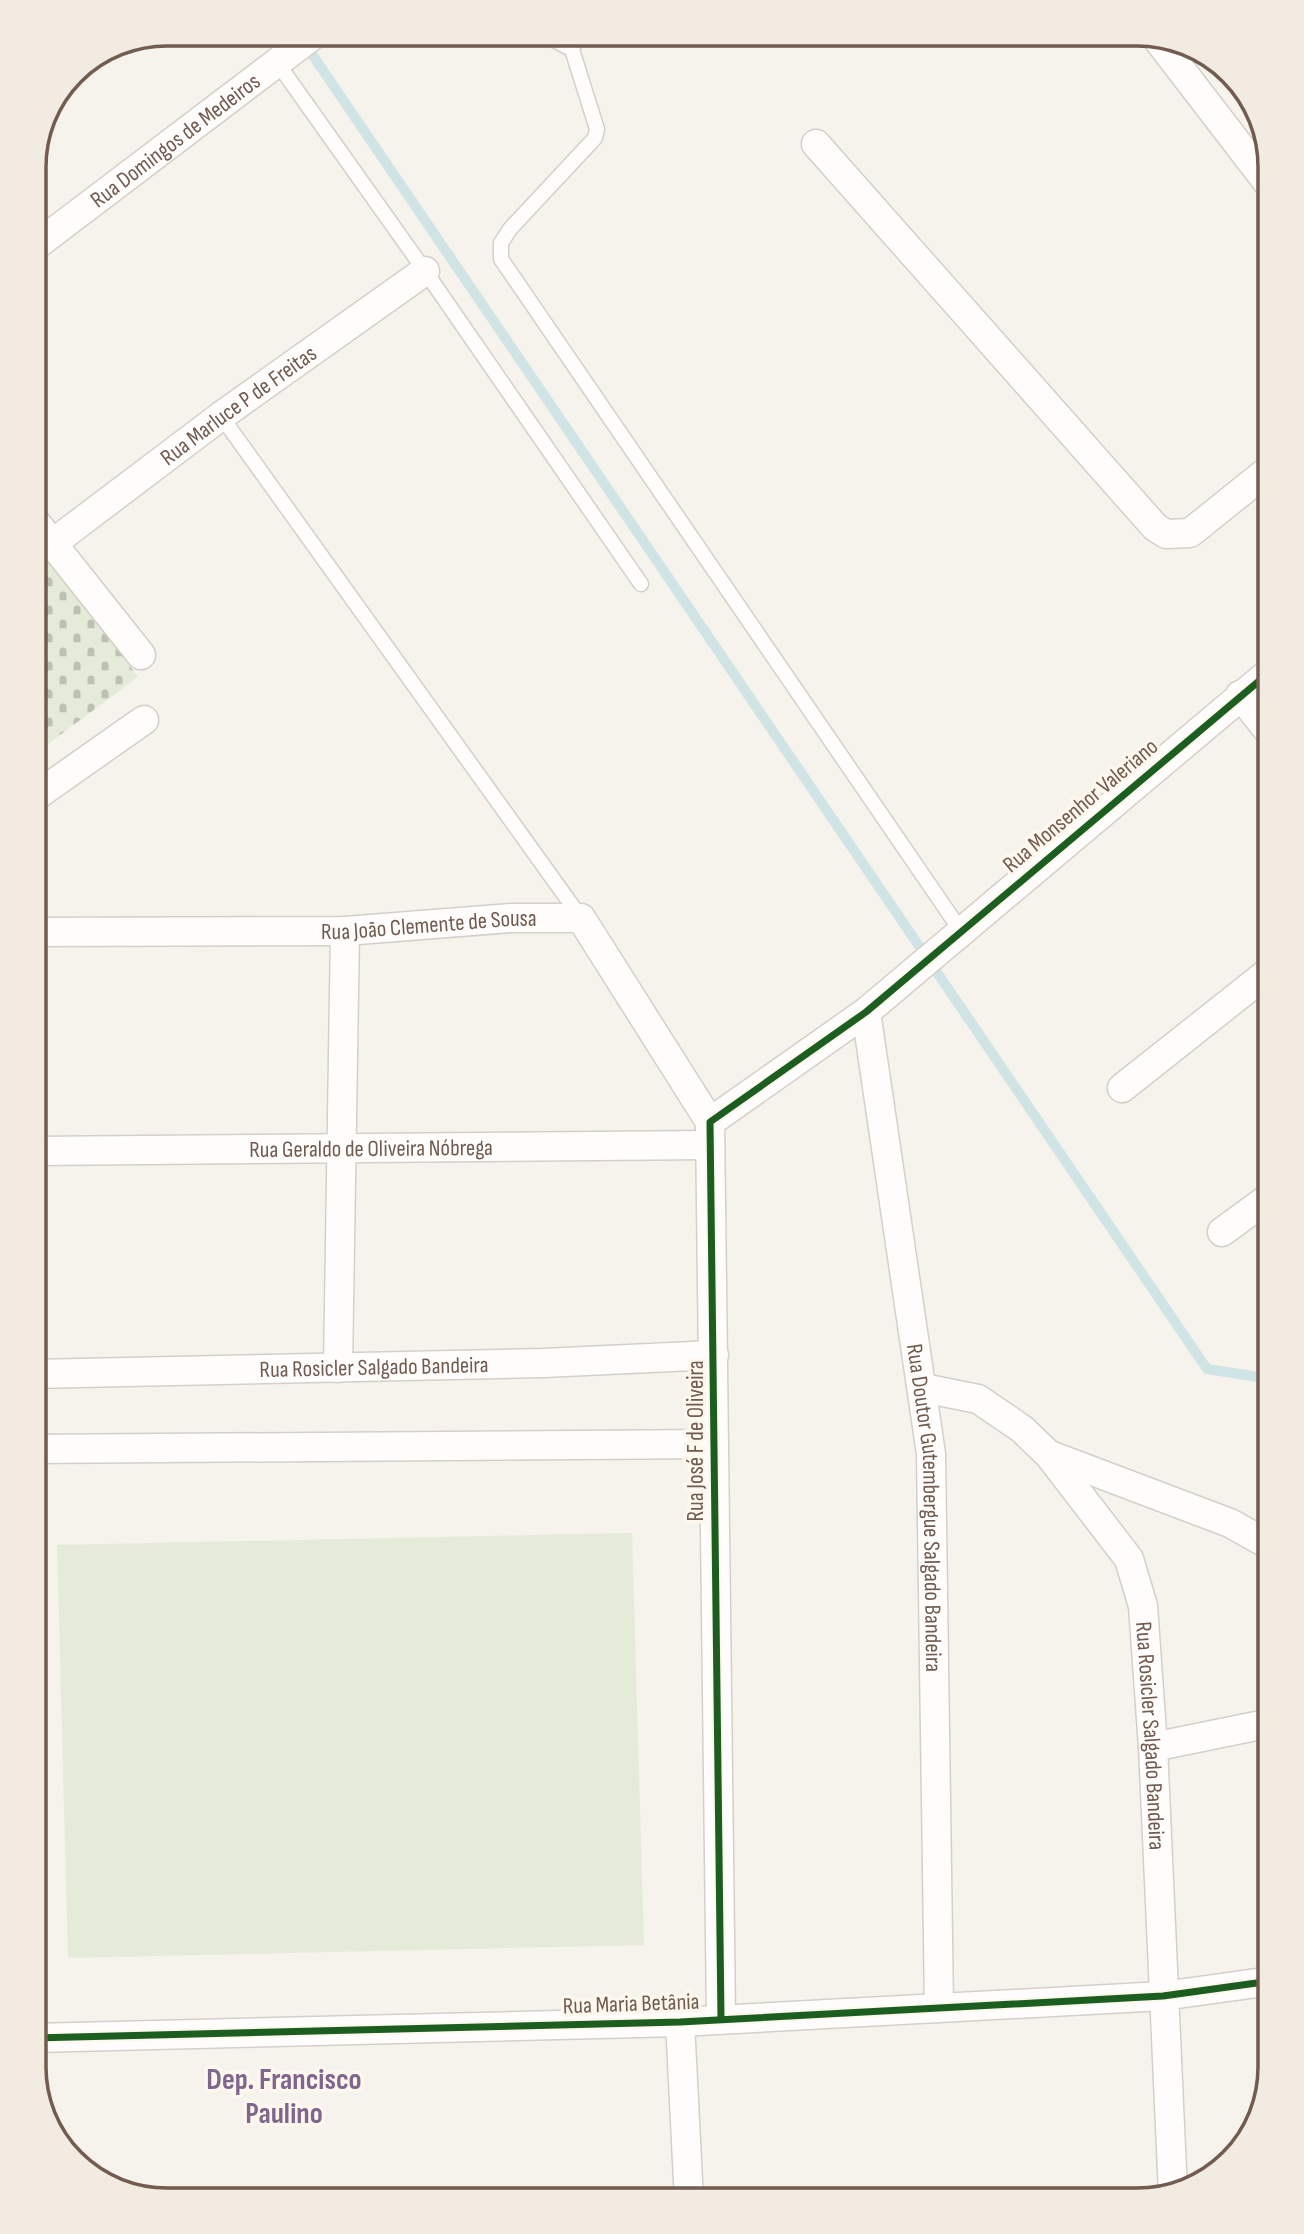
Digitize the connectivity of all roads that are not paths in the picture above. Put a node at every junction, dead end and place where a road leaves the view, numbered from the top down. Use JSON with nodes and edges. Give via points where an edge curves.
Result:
{"nodes":[{"id":1,"x":297,"y":46,"type":"edge"},
{"id":2,"x":568,"y":46,"type":"edge"},
{"id":3,"x":1167,"y":50,"type":"edge"},
{"id":4,"x":282,"y":57,"type":"junction"},
{"id":5,"x":816,"y":144,"type":"dead end"},
{"id":6,"x":1256,"y":150,"type":"edge"},
{"id":7,"x":46,"y":237,"type":"edge"},
{"id":8,"x":425,"y":271,"type":"junction"},
{"id":9,"x":221,"y":416,"type":"junction"},
{"id":10,"x":1258,"y":478,"type":"edge"},
{"id":11,"x":46,"y":535,"type":"edge"},
{"id":12,"x":53,"y":543,"type":"junction"},
{"id":13,"x":641,"y":584,"type":"dead end"},
{"id":14,"x":141,"y":656,"type":"dead end"},
{"id":15,"x":1258,"y":681,"type":"edge"},
{"id":16,"x":1240,"y":695,"type":"junction"},
{"id":17,"x":1258,"y":718,"type":"edge"},
{"id":18,"x":144,"y":720,"type":"dead end"},
{"id":19,"x":46,"y":788,"type":"edge"},
{"id":20,"x":581,"y":918,"type":"junction"},
{"id":21,"x":345,"y":931,"type":"junction"},
{"id":22,"x":46,"y":932,"type":"edge"},
{"id":23,"x":955,"y":935,"type":"junction"},
{"id":24,"x":1258,"y":980,"type":"edge"},
{"id":25,"x":866,"y":1012,"type":"junction"},
{"id":26,"x":1122,"y":1088,"type":"dead end"},
{"id":27,"x":709,"y":1133,"type":"junction"},
{"id":28,"x":344,"y":1147,"type":"junction"},
{"id":29,"x":46,"y":1151,"type":"edge"},
{"id":30,"x":1258,"y":1206,"type":"edge"},
{"id":31,"x":1222,"y":1232,"type":"dead end"},
{"id":32,"x":714,"y":1355,"type":"junction"},
{"id":33,"x":338,"y":1368,"type":"junction"},
{"id":34,"x":46,"y":1374,"type":"edge"},
{"id":35,"x":923,"y":1388,"type":"junction"},
{"id":36,"x":714,"y":1444,"type":"junction"},
{"id":37,"x":46,"y":1449,"type":"edge"},
{"id":38,"x":1049,"y":1455,"type":"junction"},
{"id":39,"x":1258,"y":1539,"type":"edge"},
{"id":40,"x":1258,"y":1726,"type":"edge"},
{"id":41,"x":1153,"y":1747,"type":"junction"},
{"id":42,"x":1258,"y":1983,"type":"edge"},
{"id":43,"x":1163,"y":1996,"type":"junction"},
{"id":44,"x":939,"y":2008,"type":"junction"},
{"id":45,"x":721,"y":2018,"type":"junction"},
{"id":46,"x":680,"y":2022,"type":"junction"},
{"id":47,"x":46,"y":2038,"type":"edge"},
{"id":48,"x":1173,"y":2183,"type":"edge"},
{"id":49,"x":688,"y":2188,"type":"edge"}],
"edges":[{"from":1,"to":4,"type":"street","name":"Rua Domingos de Medeiros"},
{"from":2,"to":23,"type":"lane","via":[[597,129],[595,138],[510,229],[501,243],[500,259]]},
{"from":3,"to":6,"type":"street"},
{"from":4,"to":7,"type":"street","name":"Rua Domingos de Medeiros"},
{"from":4,"to":8,"type":"lane"},
{"from":5,"to":10,"type":"street","via":[[1155,527],[1166,534],[1190,533]]},
{"from":8,"to":9,"type":"street","name":"Rua Marluce P de Freitas"},
{"from":8,"to":13,"type":"lane"},
{"from":9,"to":12,"type":"street","name":"Rua Marluce P de Freitas"},
{"from":9,"to":20,"type":"lane"},
{"from":11,"to":12,"type":"street"},
{"from":12,"to":14,"type":"street"},
{"from":15,"to":16,"type":"street","name":"Rua Monsenhor Valeriano"},
{"from":16,"to":17,"type":"street"},
{"from":16,"to":23,"type":"street","name":"Rua Monsenhor Valeriano"},
{"from":18,"to":19,"type":"street"},
{"from":20,"to":21,"type":"street","name":"Rua João Clemente de Sousa","via":[[511,918]]},
{"from":20,"to":27,"type":"street"},
{"from":21,"to":22,"type":"street","name":"Rua João Clemente de Sousa"},
{"from":21,"to":28,"type":"street"},
{"from":23,"to":25,"type":"street","name":"Rua Monsenhor Valeriano"},
{"from":24,"to":26,"type":"street"},
{"from":25,"to":27,"type":"street"},
{"from":25,"to":35,"type":"street","name":"Rua Doutor Gutembergue Salgado Bandeira"},
{"from":27,"to":28,"type":"street","name":"Rua Geraldo de Oliveira Nóbrega"},
{"from":27,"to":32,"type":"street","name":"Rua José F de Oliveira"},
{"from":28,"to":29,"type":"street","name":"Rua Geraldo de Oliveira Nóbrega"},
{"from":28,"to":33,"type":"street"},
{"from":30,"to":31,"type":"street"},
{"from":32,"to":33,"type":"street","name":"Rua Rosicler Salgado Bandeira"},
{"from":32,"to":36,"type":"street","name":"Rua José F de Oliveira"},
{"from":33,"to":34,"type":"street","name":"Rua Rosicler Salgado Bandeira"},
{"from":35,"to":38,"type":"street","name":"Rua Rosicler Salgado Bandeira","via":[[978,1399],[1022,1429]]},
{"from":35,"to":44,"type":"street","name":"Rua Doutor Gutembergue Salgado Bandeira","via":[[932,1454]]},
{"from":36,"to":37,"type":"street"},
{"from":36,"to":45,"type":"street","name":"Rua José F de Oliveira"},
{"from":38,"to":39,"type":"street","via":[[1230,1523]]},
{"from":38,"to":41,"type":"street","name":"Rua Rosicler Salgado Bandeira","via":[[1129,1559],[1143,1606]]},
{"from":40,"to":41,"type":"street"},
{"from":41,"to":43,"type":"street","name":"Rua Rosicler Salgado Bandeira"},
{"from":42,"to":43,"type":"street","name":"Rua Maria Betânia"},
{"from":43,"to":44,"type":"street","name":"Rua Maria Betânia"},
{"from":43,"to":48,"type":"street","name":"Rua Rosicler Salgado Bandeira"},
{"from":44,"to":45,"type":"street","name":"Rua Maria Betânia"},
{"from":45,"to":46,"type":"street","name":"Rua Maria Betânia"},
{"from":46,"to":47,"type":"street","name":"Rua Maria Betânia"},
{"from":46,"to":49,"type":"street"}]}
